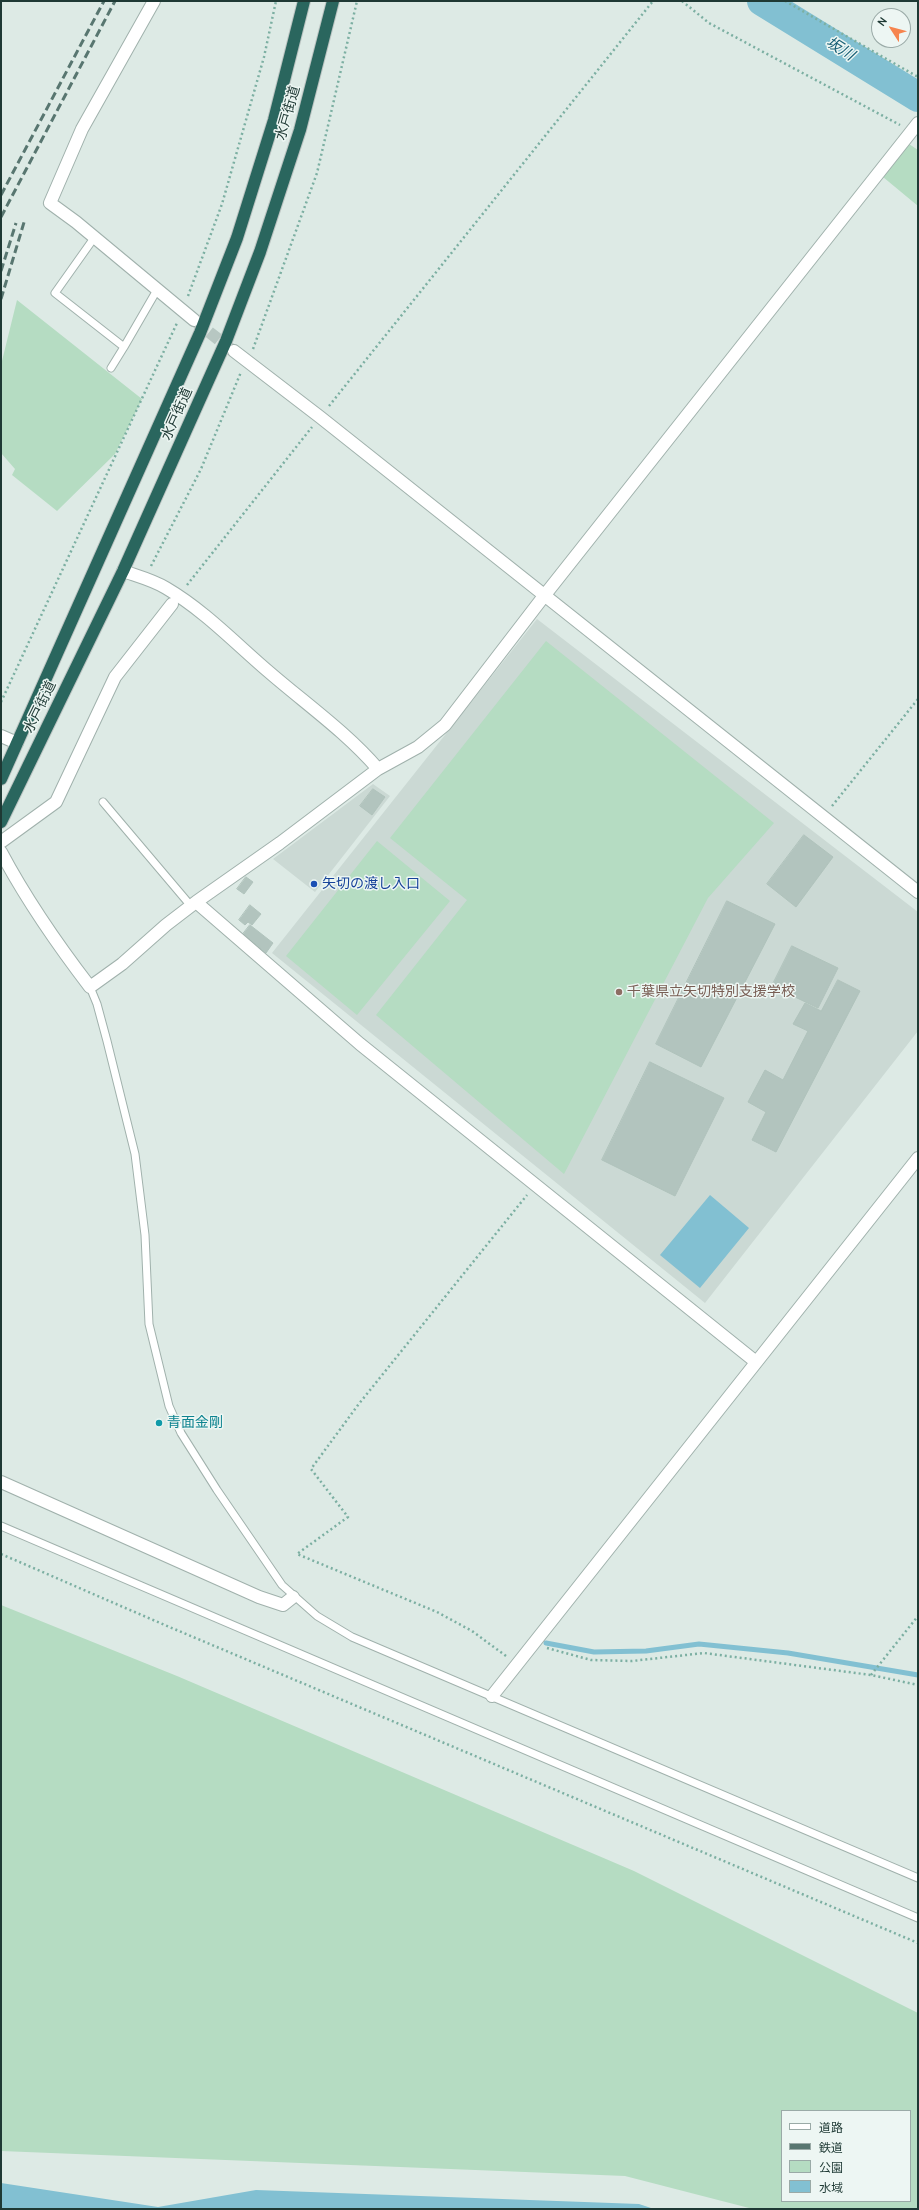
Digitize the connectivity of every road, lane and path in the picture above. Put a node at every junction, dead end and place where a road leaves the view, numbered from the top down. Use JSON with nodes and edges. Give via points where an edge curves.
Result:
{"nodes":[{"id":1,"x":154,"y":1,"type":"edge"},
{"id":2,"x":276,"y":1,"type":"edge"},
{"id":3,"x":304,"y":1,"type":"edge"},
{"id":4,"x":333,"y":1,"type":"edge"},
{"id":5,"x":357,"y":1,"type":"edge"},
{"id":6,"x":653,"y":1,"type":"edge"},
{"id":7,"x":682,"y":1,"type":"edge"},
{"id":8,"x":785,"y":1,"type":"edge"},
{"id":9,"x":918,"y":77,"type":"edge"},
{"id":10,"x":915,"y":127,"type":"edge"},
{"id":11,"x":94,"y":238,"type":"junction"},
{"id":12,"x":156,"y":290,"type":"junction"},
{"id":13,"x":183,"y":311,"type":"junction"},
{"id":14,"x":194,"y":320,"type":"tunnel mouth"},
{"id":15,"x":124,"y":347,"type":"junction"},
{"id":16,"x":234,"y":351,"type":"tunnel mouth"},
{"id":17,"x":246,"y":359,"type":"junction"},
{"id":18,"x":111,"y":368,"type":"dead end"},
{"id":19,"x":320,"y":417,"type":"junction"},
{"id":20,"x":123,"y":571,"type":"junction"},
{"id":21,"x":145,"y":579,"type":"junction"},
{"id":22,"x":184,"y":588,"type":"dead end"},
{"id":23,"x":544,"y":596,"type":"junction"},
{"id":24,"x":172,"y":604,"type":"dead end"},
{"id":25,"x":918,"y":699,"type":"edge"},
{"id":26,"x":1,"y":702,"type":"edge"},
{"id":27,"x":1,"y":736,"type":"edge"},
{"id":28,"x":17,"y":743,"type":"junction"},
{"id":29,"x":378,"y":769,"type":"junction"},
{"id":30,"x":1,"y":779,"type":"edge"},
{"id":31,"x":103,"y":802,"type":"dead end"},
{"id":32,"x":823,"y":817,"type":"junction"},
{"id":33,"x":1,"y":822,"type":"edge"},
{"id":34,"x":1,"y":842,"type":"edge"},
{"id":35,"x":1,"y":853,"type":"edge"},
{"id":36,"x":918,"y":892,"type":"edge"},
{"id":37,"x":193,"y":904,"type":"junction"},
{"id":38,"x":90,"y":987,"type":"junction"},
{"id":39,"x":918,"y":1158,"type":"edge"},
{"id":40,"x":535,"y":1185,"type":"junction"},
{"id":41,"x":756,"y":1362,"type":"junction"},
{"id":42,"x":1,"y":1482,"type":"edge"},
{"id":43,"x":1,"y":1526,"type":"edge"},
{"id":44,"x":1,"y":1554,"type":"edge"},
{"id":45,"x":293,"y":1597,"type":"junction"},
{"id":46,"x":918,"y":1616,"type":"edge"},
{"id":47,"x":534,"y":1645,"type":"junction"},
{"id":48,"x":518,"y":1664,"type":"junction"},
{"id":49,"x":871,"y":1674,"type":"junction"},
{"id":50,"x":918,"y":1685,"type":"edge"},
{"id":51,"x":492,"y":1696,"type":"junction"},
{"id":52,"x":918,"y":1878,"type":"edge"},
{"id":53,"x":918,"y":1918,"type":"edge"},
{"id":54,"x":918,"y":1943,"type":"edge"}],
"edges":[{"from":1,"to":11,"type":"street","via":[[82,129],[50,203]]},
{"from":2,"to":13,"type":"path","via":[[264,57],[222,204]]},
{"from":3,"to":28,"type":"highway","name":"水戸街道","via":[[274,120],[237,238],[200,333]]},
{"from":4,"to":20,"type":"highway","name":"水戸街道","via":[[300,130],[260,252],[226,341]]},
{"from":5,"to":17,"type":"path","via":[[317,173],[253,348]]},
{"from":6,"to":19,"type":"path"},
{"from":7,"to":10,"type":"path","via":[[708,23]]},
{"from":8,"to":9,"type":"path"},
{"from":10,"to":23,"type":"street"},
{"from":11,"to":12,"type":"street"},
{"from":11,"to":15,"type":"lane","via":[[55,293]]},
{"from":12,"to":13,"type":"street"},
{"from":12,"to":15,"type":"lane"},
{"from":13,"to":14,"type":"street"},
{"from":13,"to":26,"type":"path"},
{"from":15,"to":18,"type":"lane"},
{"from":16,"to":17,"type":"street"},
{"from":17,"to":19,"type":"street"},
{"from":17,"to":21,"type":"path","via":[[200,469]]},
{"from":19,"to":22,"type":"path"},
{"from":19,"to":23,"type":"street"},
{"from":20,"to":21,"type":"street"},
{"from":20,"to":33,"type":"highway","name":"水戸街道"},
{"from":21,"to":29,"type":"street","via":[[164,587],[194,606],[237,641],[269,672],[358,746]]},
{"from":23,"to":29,"type":"street","via":[[445,725],[418,747]]},
{"from":23,"to":32,"type":"street"},
{"from":24,"to":34,"type":"street","via":[[115,677],[56,802]]},
{"from":25,"to":32,"type":"path"},
{"from":27,"to":28,"type":"street"},
{"from":28,"to":30,"type":"highway","name":"水戸街道"},
{"from":29,"to":37,"type":"street","via":[[280,843]]},
{"from":31,"to":37,"type":"lane"},
{"from":32,"to":36,"type":"street"},
{"from":35,"to":38,"type":"street","via":[[62,950]]},
{"from":37,"to":38,"type":"street","via":[[166,924],[122,964]]},
{"from":37,"to":40,"type":"street","via":[[360,1044]]},
{"from":38,"to":45,"type":"lane","via":[[107,1041],[134,1154],[145,1235],[149,1324],[169,1406],[181,1433],[216,1490],[269,1569]]},
{"from":39,"to":41,"type":"street"},
{"from":40,"to":41,"type":"street"},
{"from":40,"to":48,"type":"path","via":[[358,1405],[311,1469],[348,1517],[297,1554],[437,1612],[472,1631]]},
{"from":41,"to":47,"type":"street"},
{"from":42,"to":45,"type":"street","via":[[259,1597],[283,1605]]},
{"from":43,"to":53,"type":"lane"},
{"from":44,"to":54,"type":"path"},
{"from":45,"to":51,"type":"lane","via":[[317,1616],[352,1637]]},
{"from":46,"to":49,"type":"path"},
{"from":47,"to":48,"type":"street"},
{"from":47,"to":49,"type":"path","via":[[591,1660],[632,1661],[704,1653]]},
{"from":48,"to":51,"type":"street"},
{"from":49,"to":50,"type":"path"},
{"from":51,"to":52,"type":"lane"}]}
